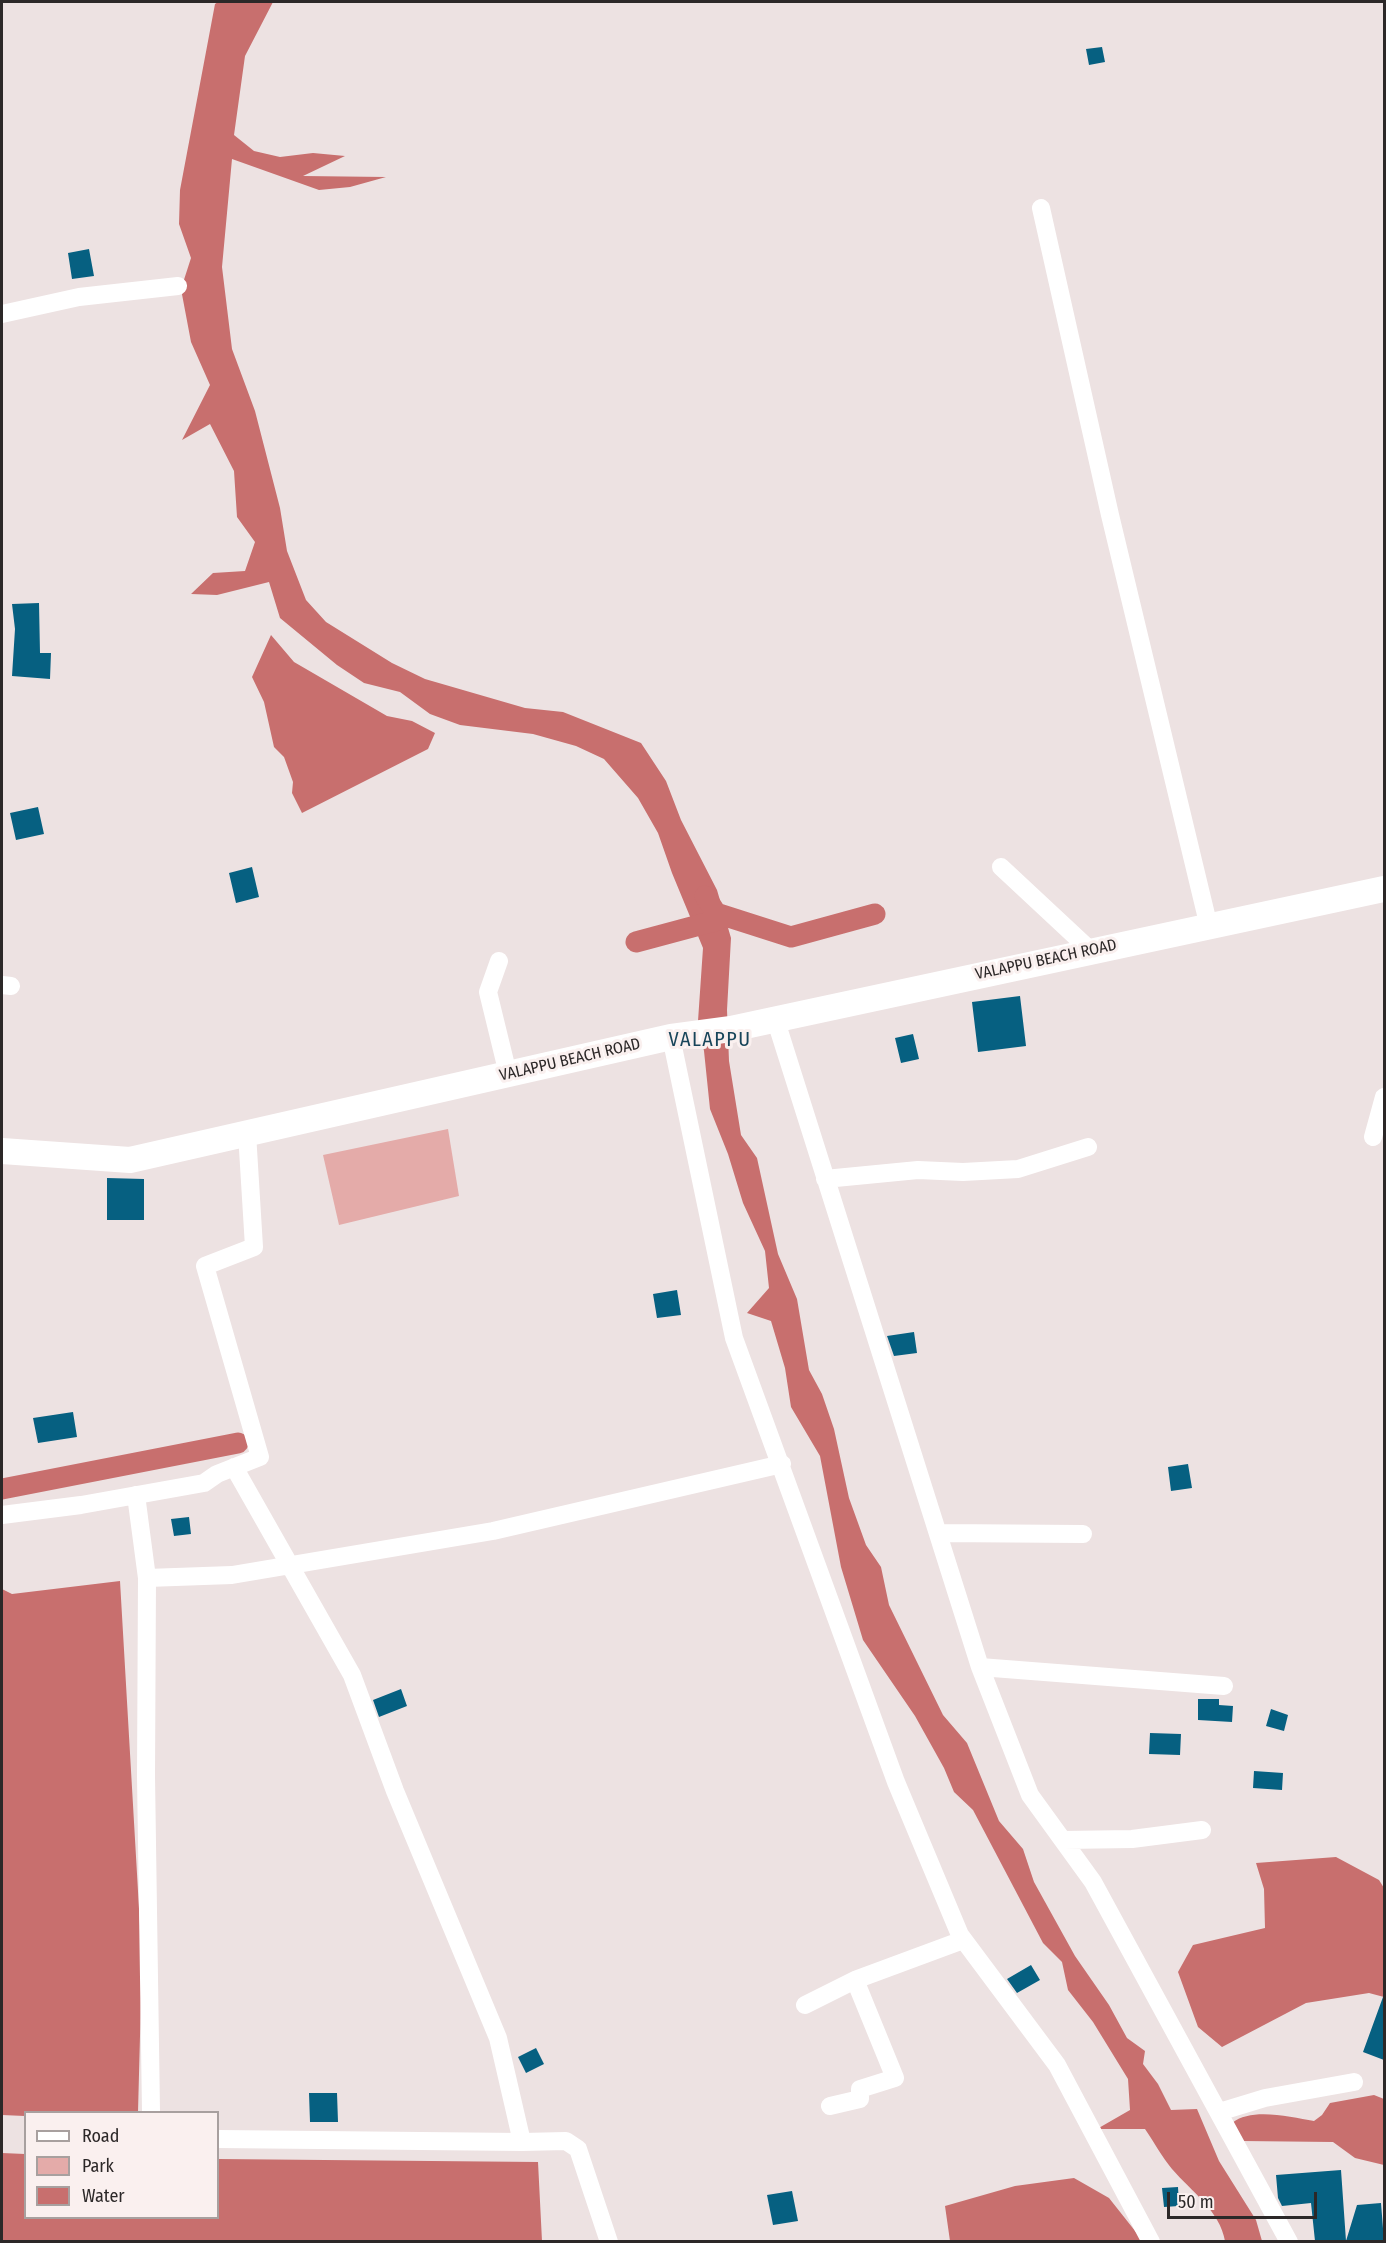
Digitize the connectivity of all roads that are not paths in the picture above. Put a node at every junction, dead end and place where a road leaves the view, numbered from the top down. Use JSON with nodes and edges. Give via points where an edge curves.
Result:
{"nodes":[{"id":1,"x":1041,"y":208,"type":"dead end"},
{"id":2,"x":178,"y":286,"type":"dead end"},
{"id":3,"x":2,"y":314,"type":"edge"},
{"id":4,"x":1001,"y":867,"type":"dead end"},
{"id":5,"x":1384,"y":889,"type":"edge"},
{"id":6,"x":1209,"y":927,"type":"junction"},
{"id":7,"x":1090,"y":950,"type":"junction"},
{"id":8,"x":498,"y":961,"type":"dead end"},
{"id":9,"x":775,"y":1018,"type":"junction"},
{"id":10,"x":671,"y":1037,"type":"junction"},
{"id":11,"x":508,"y":1074,"type":"junction"},
{"id":12,"x":1384,"y":1097,"type":"edge"},
{"id":13,"x":247,"y":1133,"type":"junction"},
{"id":14,"x":1372,"y":1137,"type":"dead end"},
{"id":15,"x":1088,"y":1147,"type":"dead end"},
{"id":16,"x":2,"y":1151,"type":"edge"},
{"id":17,"x":825,"y":1179,"type":"junction"},
{"id":18,"x":782,"y":1464,"type":"junction"},
{"id":19,"x":234,"y":1467,"type":"junction"},
{"id":20,"x":136,"y":1496,"type":"junction"},
{"id":21,"x":2,"y":1515,"type":"edge"},
{"id":22,"x":938,"y":1533,"type":"junction"},
{"id":23,"x":1083,"y":1534,"type":"dead end"},
{"id":24,"x":290,"y":1565,"type":"junction"},
{"id":25,"x":147,"y":1578,"type":"junction"},
{"id":26,"x":980,"y":1667,"type":"junction"},
{"id":27,"x":1224,"y":1686,"type":"dead end"},
{"id":28,"x":1203,"y":1830,"type":"dead end"},
{"id":29,"x":1063,"y":1840,"type":"junction"},
{"id":30,"x":963,"y":1940,"type":"junction"},
{"id":31,"x":855,"y":1980,"type":"junction"},
{"id":32,"x":805,"y":2005,"type":"dead end"},
{"id":33,"x":1354,"y":2082,"type":"dead end"},
{"id":34,"x":831,"y":2106,"type":"dead end"},
{"id":35,"x":151,"y":2111,"type":"edge"},
{"id":36,"x":1219,"y":2112,"type":"junction"},
{"id":37,"x":219,"y":2139,"type":"edge"},
{"id":38,"x":522,"y":2142,"type":"junction"},
{"id":39,"x":609,"y":2241,"type":"edge"},
{"id":40,"x":1151,"y":2241,"type":"edge"},
{"id":41,"x":1288,"y":2241,"type":"edge"}],
"edges":[{"from":1,"to":6,"type":"street"},
{"from":2,"to":3,"type":"street","via":[[79,297]]},
{"from":4,"to":7,"type":"street"},
{"from":5,"to":6,"type":"main road","name":"VALAPPU BEACH ROAD"},
{"from":6,"to":7,"type":"main road","name":"VALAPPU BEACH ROAD"},
{"from":7,"to":9,"type":"main road","name":"VALAPPU BEACH ROAD"},
{"from":8,"to":11,"type":"street","via":[[488,992]]},
{"from":9,"to":10,"type":"main road","name":"VALAPPU BEACH ROAD"},
{"from":9,"to":17,"type":"street"},
{"from":10,"to":11,"type":"main road","name":"VALAPPU BEACH ROAD"},
{"from":10,"to":18,"type":"street","via":[[734,1338]]},
{"from":11,"to":13,"type":"main road","name":"VALAPPU BEACH ROAD"},
{"from":12,"to":14,"type":"street"},
{"from":13,"to":16,"type":"main road","name":"VALAPPU BEACH ROAD","via":[[130,1160]]},
{"from":13,"to":19,"type":"street","via":[[254,1246],[205,1266],[260,1457]]},
{"from":15,"to":17,"type":"street","via":[[1018,1169],[918,1170]]},
{"from":17,"to":22,"type":"street"},
{"from":18,"to":24,"type":"street","via":[[493,1531]]},
{"from":18,"to":30,"type":"street","via":[[896,1782]]},
{"from":19,"to":20,"type":"street","via":[[204,1483]]},
{"from":19,"to":24,"type":"street"},
{"from":20,"to":21,"type":"street"},
{"from":20,"to":25,"type":"street"},
{"from":22,"to":23,"type":"street"},
{"from":22,"to":26,"type":"street"},
{"from":24,"to":25,"type":"street","via":[[232,1575]]},
{"from":24,"to":38,"type":"street","via":[[352,1675],[395,1791],[498,2038]]},
{"from":25,"to":35,"type":"street"},
{"from":26,"to":27,"type":"street"},
{"from":26,"to":29,"type":"street","via":[[1030,1795]]},
{"from":28,"to":29,"type":"street","via":[[1132,1839]]},
{"from":29,"to":36,"type":"street","via":[[1093,1882]]},
{"from":30,"to":31,"type":"street"},
{"from":30,"to":40,"type":"street","via":[[1057,2065]]},
{"from":31,"to":32,"type":"street"},
{"from":31,"to":34,"type":"street","via":[[895,2078],[860,2089],[860,2099]]},
{"from":33,"to":36,"type":"street","via":[[1265,2098]]},
{"from":36,"to":41,"type":"street"},
{"from":37,"to":38,"type":"street"},
{"from":38,"to":39,"type":"street","via":[[566,2141],[578,2149]]}]}
